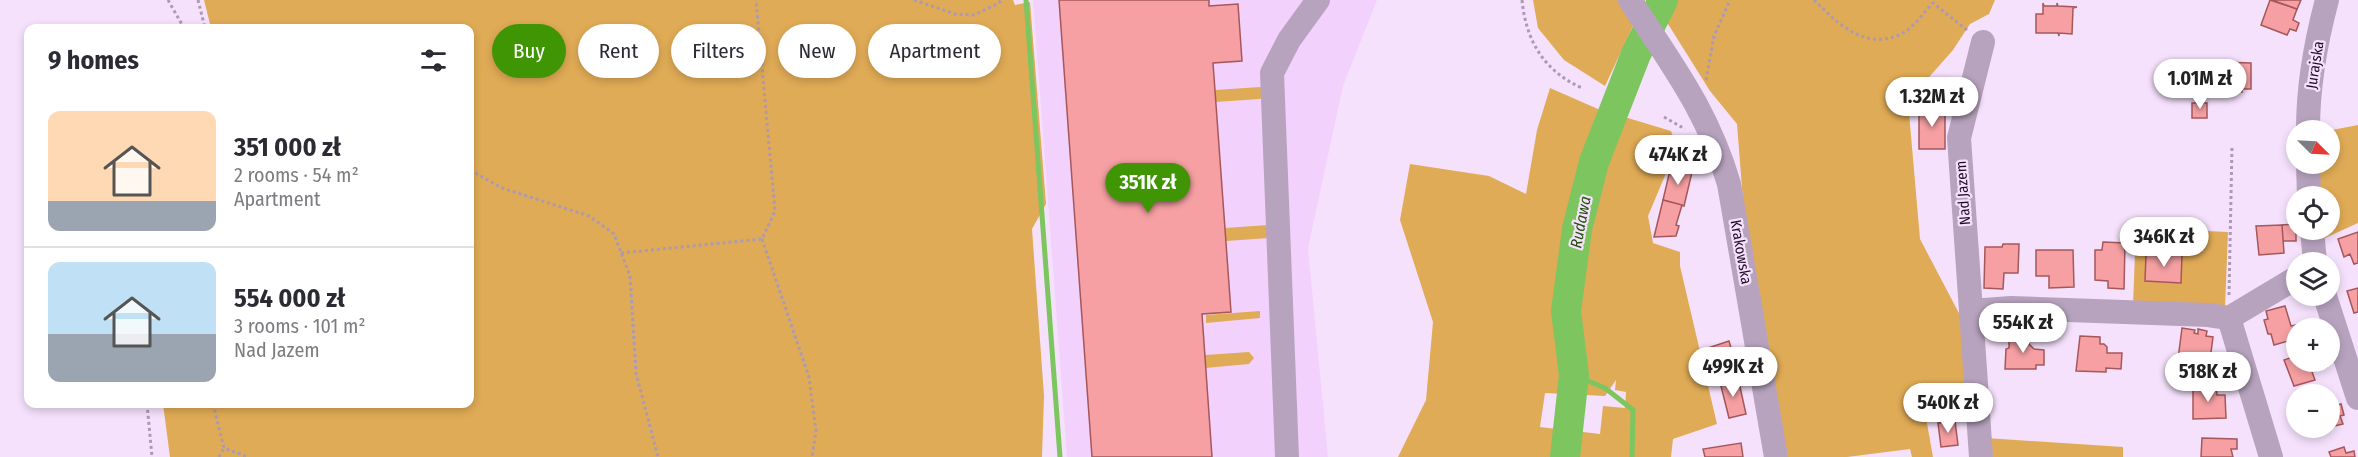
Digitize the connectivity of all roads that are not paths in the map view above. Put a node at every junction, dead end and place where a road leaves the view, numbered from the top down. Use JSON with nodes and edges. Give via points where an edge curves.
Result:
{"nodes":[{"id":1,"x":1318,"y":0,"type":"edge"},
{"id":2,"x":1630,"y":0,"type":"edge"},
{"id":3,"x":2327,"y":0,"type":"edge"},
{"id":4,"x":1983,"y":42,"type":"road end"},
{"id":5,"x":2308,"y":120,"type":"edge"},
{"id":6,"x":2286,"y":284,"type":"edge"},
{"id":7,"x":2328,"y":306,"type":"edge"},
{"id":8,"x":1971,"y":311,"type":"junction"},
{"id":9,"x":2229,"y":318,"type":"junction"},
{"id":10,"x":2358,"y":398,"type":"edge"},
{"id":11,"x":1287,"y":457,"type":"edge"},
{"id":12,"x":1776,"y":457,"type":"edge"},
{"id":13,"x":1981,"y":457,"type":"edge"},
{"id":14,"x":2271,"y":457,"type":"edge"}],
"edges":[{"from":1,"to":11,"type":"street","via":[[1289,40],[1272,73]]},
{"from":2,"to":12,"type":"street","name":"Krakowska","via":[[1695,99],[1730,183]]},
{"from":3,"to":5,"type":"street","name":"Jurajska"},
{"from":4,"to":8,"type":"street","name":"Nad Jazem","via":[[1959,138]]},
{"from":6,"to":9,"type":"street"},
{"from":7,"to":10,"type":"street"},
{"from":8,"to":9,"type":"street","via":[[2011,308]]},
{"from":8,"to":13,"type":"street","name":"Nad Jazem"},
{"from":9,"to":14,"type":"street"}]}
